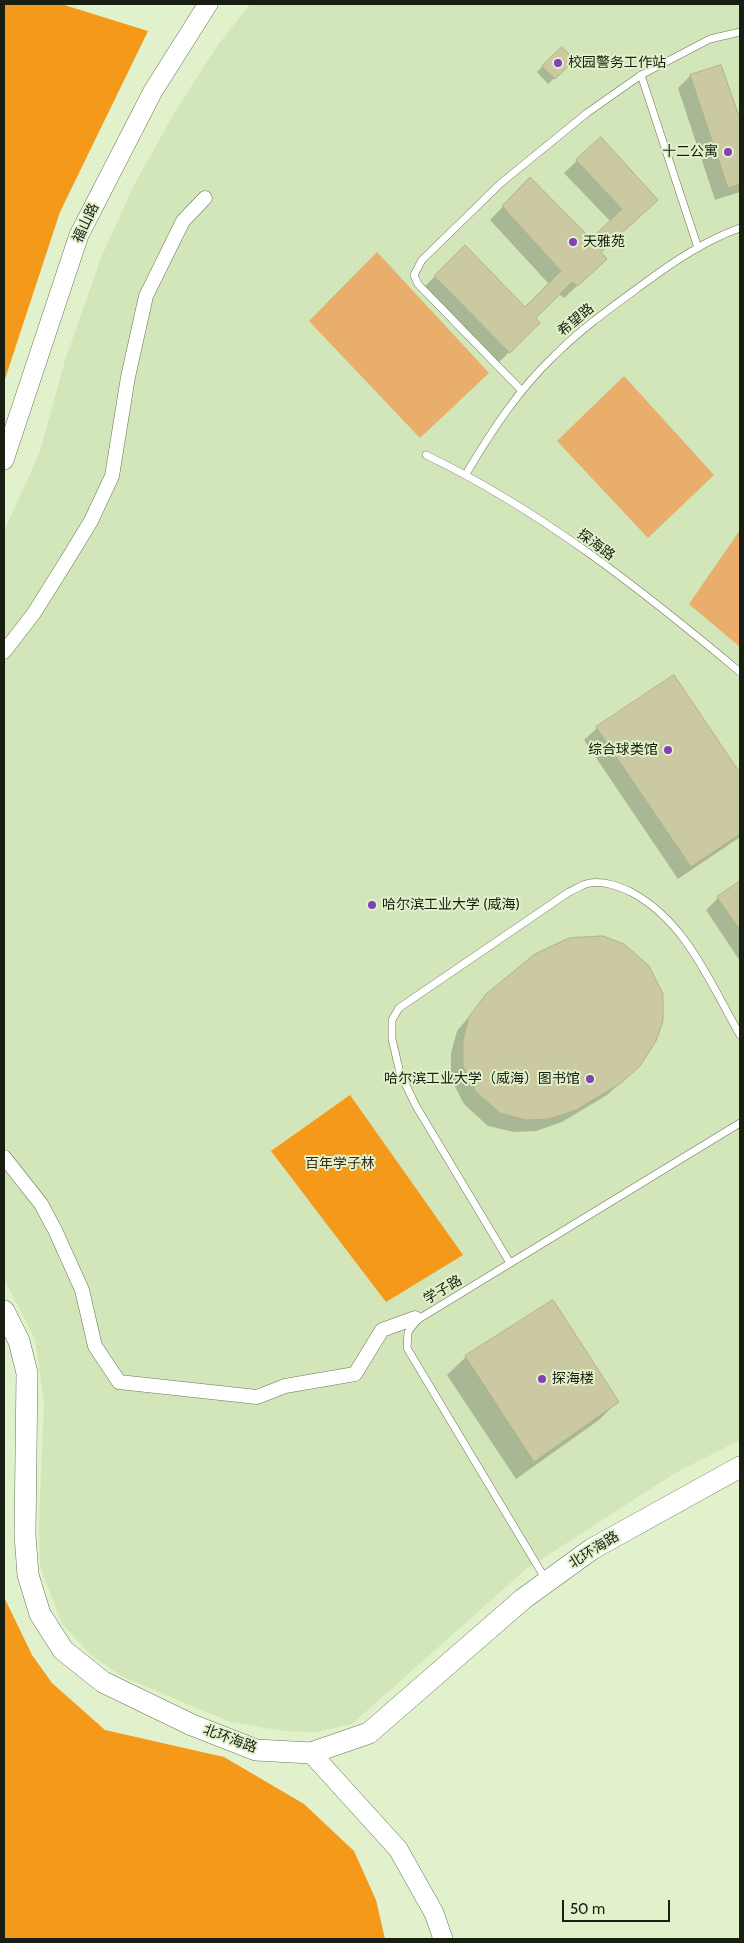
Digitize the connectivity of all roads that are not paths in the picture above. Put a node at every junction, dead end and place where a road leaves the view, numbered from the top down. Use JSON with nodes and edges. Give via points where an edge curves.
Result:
{"nodes":[{"id":1,"x":208,"y":4,"type":"edge"},
{"id":2,"x":740,"y":32,"type":"edge"},
{"id":3,"x":641,"y":75,"type":"junction"},
{"id":4,"x":205,"y":198,"type":"dead end"},
{"id":5,"x":740,"y":228,"type":"edge"},
{"id":6,"x":698,"y":248,"type":"junction"},
{"id":7,"x":522,"y":391,"type":"junction"},
{"id":8,"x":426,"y":456,"type":"dead end"},
{"id":9,"x":4,"y":460,"type":"edge"},
{"id":10,"x":466,"y":474,"type":"junction"},
{"id":11,"x":4,"y":652,"type":"edge"},
{"id":12,"x":740,"y":672,"type":"edge"},
{"id":13,"x":740,"y":1035,"type":"edge"},
{"id":14,"x":740,"y":1123,"type":"edge"},
{"id":15,"x":4,"y":1157,"type":"edge"},
{"id":16,"x":510,"y":1263,"type":"junction"},
{"id":17,"x":4,"y":1311,"type":"edge"},
{"id":18,"x":415,"y":1318,"type":"dead end"},
{"id":19,"x":740,"y":1467,"type":"edge"},
{"id":20,"x":547,"y":1581,"type":"junction"},
{"id":21,"x":311,"y":1753,"type":"junction"},
{"id":22,"x":443,"y":1939,"type":"edge"}],
"edges":[{"from":1,"to":9,"type":"main road","name":"福山路","via":[[153,91],[79,235]]},
{"from":2,"to":3,"type":"lane","via":[[710,39]]},
{"from":3,"to":6,"type":"lane"},
{"from":3,"to":7,"type":"lane","via":[[587,113],[501,183],[422,260],[414,275],[418,284]]},
{"from":4,"to":11,"type":"street","via":[[183,221],[146,296],[128,377],[112,476],[91,521],[66,562]]},
{"from":5,"to":6,"type":"lane","name":"希望路","via":[[717,236]]},
{"from":6,"to":7,"type":"lane","name":"希望路","via":[[589,324],[552,357]]},
{"from":7,"to":10,"type":"lane","name":"希望路"},
{"from":8,"to":10,"type":"lane","name":"探海路"},
{"from":10,"to":12,"type":"lane","name":"探海路","via":[[552,528],[668,612]]},
{"from":13,"to":16,"type":"lane","via":[[682,934],[644,899],[605,882],[589,883],[569,892],[399,1008],[392,1020],[392,1039],[400,1072],[416,1106]]},
{"from":14,"to":16,"type":"lane","name":"学子路"},
{"from":15,"to":18,"type":"street","via":[[41,1204],[55,1230],[82,1290],[95,1346],[118,1382],[257,1397],[285,1386],[356,1374],[382,1330]]},
{"from":16,"to":20,"type":"lane","name":"学子路","via":[[417,1320],[408,1332],[407,1348]]},
{"from":17,"to":21,"type":"main road","name":"北环海路","via":[[19,1341],[27,1373],[25,1535],[28,1575],[40,1614],[63,1650],[102,1682],[192,1725],[256,1750]]},
{"from":19,"to":20,"type":"main road","name":"北环海路","via":[[592,1549]]},
{"from":20,"to":21,"type":"main road","name":"北环海路","via":[[369,1733]]},
{"from":21,"to":22,"type":"main road","via":[[398,1849],[434,1913]]}]}
